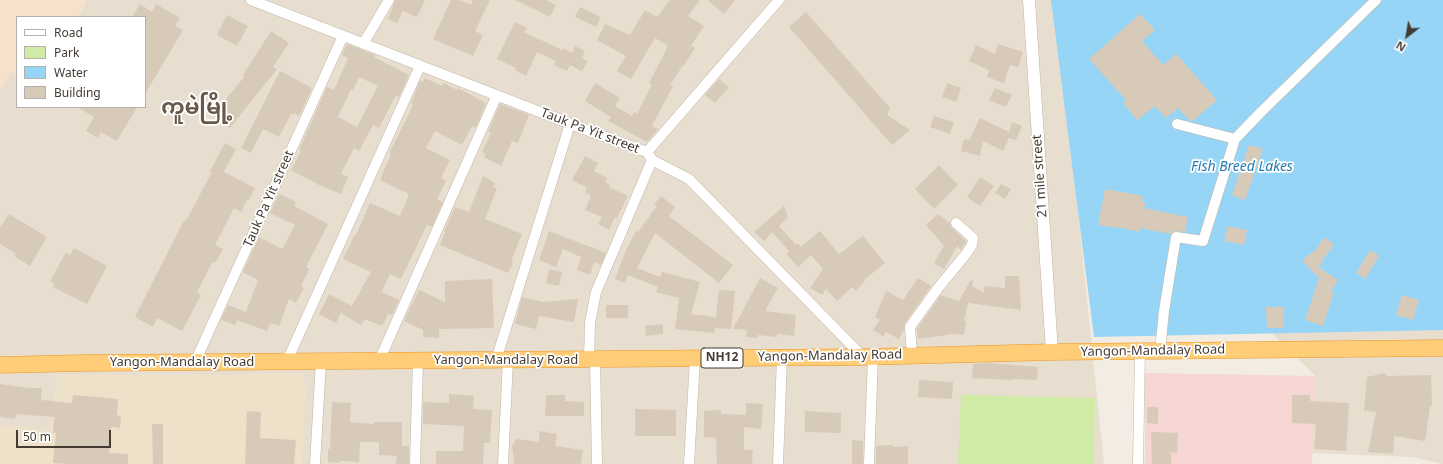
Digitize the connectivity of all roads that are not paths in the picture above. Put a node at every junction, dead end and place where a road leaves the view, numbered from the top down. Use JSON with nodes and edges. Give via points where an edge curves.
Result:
{"nodes":[{"id":1,"x":250,"y":0,"type":"edge"},
{"id":2,"x":388,"y":0,"type":"edge"},
{"id":3,"x":779,"y":0,"type":"edge"},
{"id":4,"x":1029,"y":0,"type":"edge"},
{"id":5,"x":1376,"y":0,"type":"edge"},
{"id":6,"x":343,"y":36,"type":"junction"},
{"id":7,"x":363,"y":44,"type":"junction"},
{"id":8,"x":420,"y":66,"type":"junction"},
{"id":9,"x":497,"y":95,"type":"junction"},
{"id":10,"x":570,"y":124,"type":"junction"},
{"id":11,"x":1177,"y":124,"type":"dead end"},
{"id":12,"x":1235,"y":139,"type":"junction"},
{"id":13,"x":649,"y":156,"type":"junction"},
{"id":14,"x":956,"y":223,"type":"dead end"},
{"id":15,"x":1443,"y":348,"type":"edge"},
{"id":16,"x":1140,"y":351,"type":"junction"},
{"id":17,"x":1160,"y":351,"type":"junction"},
{"id":18,"x":1052,"y":352,"type":"junction"},
{"id":19,"x":782,"y":356,"type":"junction"},
{"id":20,"x":868,"y":356,"type":"junction"},
{"id":21,"x":912,"y":356,"type":"junction"},
{"id":22,"x":695,"y":358,"type":"junction"},
{"id":23,"x":592,"y":359,"type":"junction"},
{"id":24,"x":418,"y":360,"type":"junction"},
{"id":25,"x":502,"y":360,"type":"junction"},
{"id":26,"x":321,"y":361,"type":"junction"},
{"id":27,"x":379,"y":361,"type":"junction"},
{"id":28,"x":195,"y":362,"type":"junction"},
{"id":29,"x":286,"y":362,"type":"junction"},
{"id":30,"x":0,"y":365,"type":"edge"},
{"id":31,"x":315,"y":464,"type":"edge"},
{"id":32,"x":415,"y":464,"type":"edge"},
{"id":33,"x":503,"y":464,"type":"edge"},
{"id":34,"x":597,"y":464,"type":"edge"},
{"id":35,"x":689,"y":464,"type":"edge"},
{"id":36,"x":778,"y":464,"type":"edge"},
{"id":37,"x":869,"y":464,"type":"edge"},
{"id":38,"x":1138,"y":464,"type":"edge"}],
"edges":[{"from":1,"to":6,"type":"street","name":"Tauk Pa Yit street"},
{"from":2,"to":7,"type":"street"},
{"from":3,"to":13,"type":"street"},
{"from":4,"to":18,"type":"street","name":"21 mile street"},
{"from":5,"to":12,"type":"street"},
{"from":6,"to":7,"type":"street","name":"Tauk Pa Yit street"},
{"from":6,"to":28,"type":"street","name":"Tauk Pa Yit street"},
{"from":7,"to":8,"type":"street","name":"Tauk Pa Yit street"},
{"from":8,"to":9,"type":"street","name":"Tauk Pa Yit street"},
{"from":8,"to":29,"type":"street"},
{"from":9,"to":10,"type":"street","name":"Tauk Pa Yit street"},
{"from":9,"to":27,"type":"street"},
{"from":10,"to":13,"type":"street","name":"Tauk Pa Yit street"},
{"from":10,"to":25,"type":"street"},
{"from":11,"to":12,"type":"street"},
{"from":12,"to":17,"type":"street","via":[[1203,241],[1176,237]]},
{"from":13,"to":20,"type":"street","name":"Tauk Pa Yit street","via":[[689,179]]},
{"from":13,"to":23,"type":"street","via":[[596,292],[590,323]]},
{"from":14,"to":21,"type":"street","via":[[973,238],[972,245],[910,327]]},
{"from":15,"to":17,"type":"highway","name":"Yangon-Mandalay Road","number":"NH12"},
{"from":16,"to":17,"type":"highway","name":"Yangon-Mandalay Road","number":"NH12"},
{"from":16,"to":18,"type":"highway","name":"Yangon-Mandalay Road","number":"NH12"},
{"from":16,"to":38,"type":"street"},
{"from":18,"to":21,"type":"highway","name":"Yangon-Mandalay Road","number":"NH12"},
{"from":19,"to":20,"type":"highway","name":"Yangon-Mandalay Road","number":"NH12"},
{"from":19,"to":22,"type":"highway","name":"Yangon-Mandalay Road","number":"NH12"},
{"from":19,"to":36,"type":"street"},
{"from":20,"to":21,"type":"highway","name":"Yangon-Mandalay Road","number":"NH12"},
{"from":20,"to":37,"type":"street"},
{"from":22,"to":23,"type":"highway","name":"Yangon-Mandalay Road","number":"NH12"},
{"from":22,"to":35,"type":"street"},
{"from":23,"to":25,"type":"highway","name":"Yangon-Mandalay Road","number":"NH12"},
{"from":23,"to":34,"type":"street"},
{"from":24,"to":25,"type":"highway","name":"Yangon-Mandalay Road","number":"NH12"},
{"from":24,"to":27,"type":"highway","name":"Yangon-Mandalay Road","number":"NH12"},
{"from":24,"to":32,"type":"street"},
{"from":25,"to":33,"type":"street"},
{"from":26,"to":27,"type":"highway","name":"Yangon-Mandalay Road","number":"NH12"},
{"from":26,"to":29,"type":"highway","name":"Yangon-Mandalay Road","number":"NH12"},
{"from":26,"to":31,"type":"street"},
{"from":28,"to":29,"type":"highway","name":"Yangon-Mandalay Road","number":"NH12"},
{"from":28,"to":30,"type":"highway","name":"Yangon-Mandalay Road","number":"NH12"}]}
